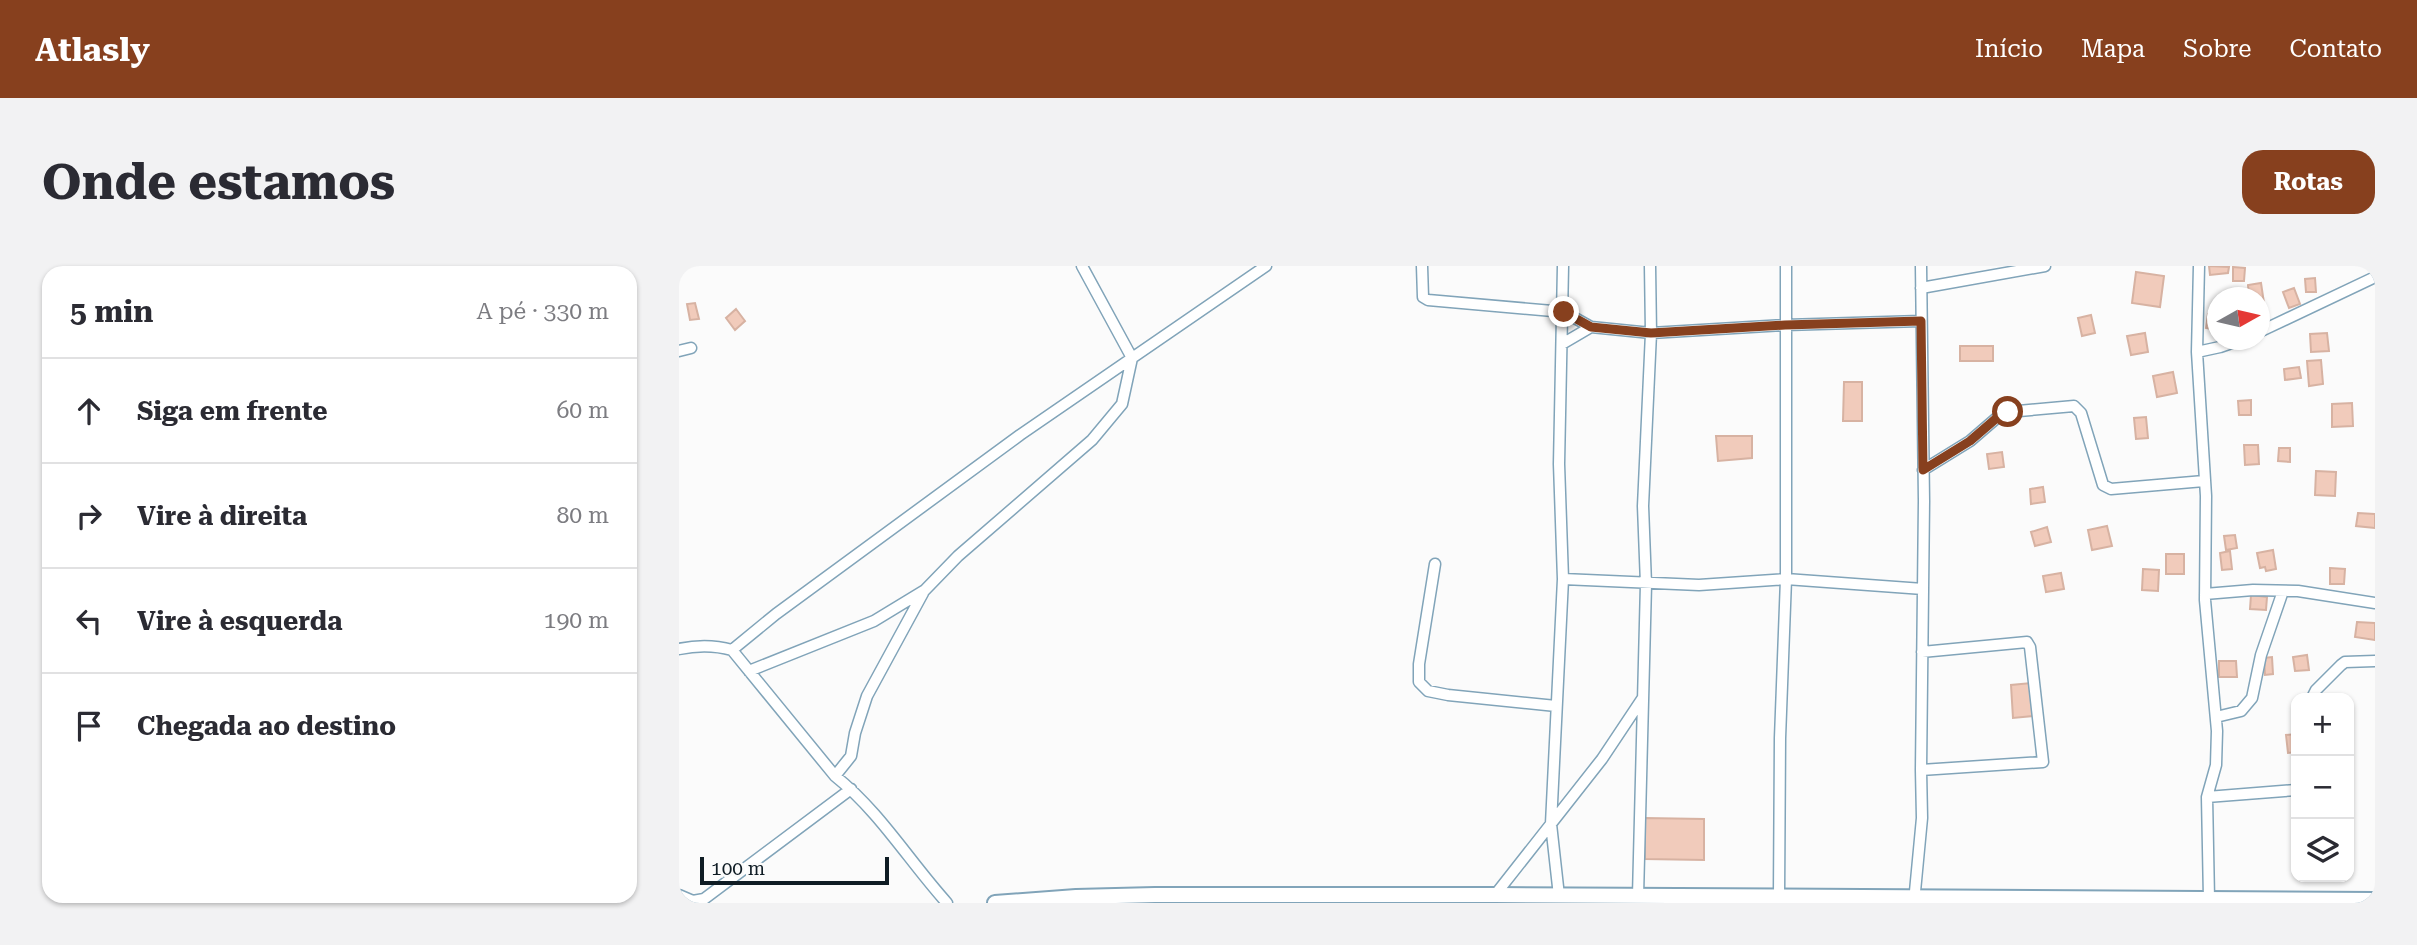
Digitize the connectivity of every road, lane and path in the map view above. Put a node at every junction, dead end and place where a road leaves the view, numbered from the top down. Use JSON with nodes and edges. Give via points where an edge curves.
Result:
{"nodes":[{"id":1,"x":1082,"y":266,"type":"edge"},
{"id":2,"x":1266,"y":266,"type":"edge"},
{"id":3,"x":1423,"y":266,"type":"edge"},
{"id":4,"x":1563,"y":266,"type":"edge"},
{"id":5,"x":1650,"y":266,"type":"edge"},
{"id":6,"x":1786,"y":266,"type":"edge"},
{"id":7,"x":1921,"y":266,"type":"edge"},
{"id":8,"x":2045,"y":266,"type":"edge"},
{"id":9,"x":2199,"y":266,"type":"edge"},
{"id":10,"x":2375,"y":277,"type":"edge"},
{"id":11,"x":1921,"y":288,"type":"junction"},
{"id":12,"x":1564,"y":312,"type":"junction"},
{"id":13,"x":1921,"y":321,"type":"junction"},
{"id":14,"x":1785,"y":325,"type":"junction"},
{"id":15,"x":1591,"y":327,"type":"junction"},
{"id":16,"x":2270,"y":327,"type":"edge"},
{"id":17,"x":1651,"y":333,"type":"junction"},
{"id":18,"x":1562,"y":344,"type":"junction"},
{"id":19,"x":691,"y":348,"type":"dead end"},
{"id":20,"x":2207,"y":350,"type":"edge"},
{"id":21,"x":679,"y":351,"type":"edge"},
{"id":22,"x":2197,"y":352,"type":"junction"},
{"id":23,"x":1132,"y":358,"type":"junction"},
{"id":24,"x":1923,"y":470,"type":"junction"},
{"id":25,"x":2204,"y":481,"type":"junction"},
{"id":26,"x":1435,"y":564,"type":"dead end"},
{"id":27,"x":1563,"y":579,"type":"junction"},
{"id":28,"x":1786,"y":579,"type":"junction"},
{"id":29,"x":1646,"y":584,"type":"junction"},
{"id":30,"x":1923,"y":589,"type":"junction"},
{"id":31,"x":925,"y":590,"type":"junction"},
{"id":32,"x":2283,"y":591,"type":"junction"},
{"id":33,"x":2205,"y":594,"type":"junction"},
{"id":34,"x":2375,"y":603,"type":"edge"},
{"id":35,"x":679,"y":649,"type":"edge"},
{"id":36,"x":733,"y":650,"type":"junction"},
{"id":37,"x":1922,"y":652,"type":"junction"},
{"id":38,"x":2375,"y":661,"type":"edge"},
{"id":39,"x":749,"y":671,"type":"junction"},
{"id":40,"x":2314,"y":693,"type":"edge"},
{"id":41,"x":1642,"y":699,"type":"junction"},
{"id":42,"x":1556,"y":706,"type":"junction"},
{"id":43,"x":2216,"y":717,"type":"junction"},
{"id":44,"x":1921,"y":770,"type":"junction"},
{"id":45,"x":835,"y":776,"type":"junction"},
{"id":46,"x":851,"y":789,"type":"junction"},
{"id":47,"x":2291,"y":790,"type":"edge"},
{"id":48,"x":2207,"y":797,"type":"junction"},
{"id":49,"x":1551,"y":824,"type":"junction"},
{"id":50,"x":679,"y":895,"type":"edge"},
{"id":51,"x":1495,"y":895,"type":"junction"},
{"id":52,"x":1559,"y":896,"type":"junction"},
{"id":53,"x":1637,"y":896,"type":"junction"},
{"id":54,"x":1779,"y":897,"type":"junction"},
{"id":55,"x":2209,"y":899,"type":"junction"},
{"id":56,"x":1598,"y":900,"type":"edge"},
{"id":57,"x":1914,"y":900,"type":"edge"},
{"id":58,"x":2375,"y":900,"type":"edge"},
{"id":59,"x":2087,"y":901,"type":"edge"},
{"id":60,"x":947,"y":903,"type":"edge"},
{"id":61,"x":995,"y":903,"type":"edge"}],
"edges":[{"from":1,"to":23,"type":"street"},
{"from":2,"to":23,"type":"street"},
{"from":3,"to":12,"type":"street","via":[[1423,297],[1428,300]]},
{"from":4,"to":12,"type":"street"},
{"from":5,"to":17,"type":"street"},
{"from":6,"to":14,"type":"street"},
{"from":7,"to":11,"type":"street"},
{"from":8,"to":11,"type":"street"},
{"from":9,"to":22,"type":"street"},
{"from":10,"to":16,"type":"street"},
{"from":11,"to":13,"type":"street"},
{"from":12,"to":15,"type":"street"},
{"from":12,"to":18,"type":"street"},
{"from":13,"to":14,"type":"street"},
{"from":13,"to":24,"type":"street"},
{"from":14,"to":17,"type":"street"},
{"from":14,"to":28,"type":"street"},
{"from":15,"to":17,"type":"street"},
{"from":15,"to":18,"type":"street"},
{"from":17,"to":29,"type":"street","via":[[1643,506]]},
{"from":18,"to":27,"type":"street","via":[[1559,464]]},
{"from":19,"to":21,"type":"street"},
{"from":20,"to":22,"type":"street"},
{"from":22,"to":25,"type":"street"},
{"from":23,"to":31,"type":"street","via":[[1122,404],[1093,440]]},
{"from":23,"to":36,"type":"street","via":[[1014,439]]},
{"from":24,"to":25,"type":"street","via":[[2008,412],[2074,406],[2081,413],[2103,485],[2111,489]]},
{"from":24,"to":30,"type":"street"},
{"from":25,"to":33,"type":"street"},
{"from":26,"to":42,"type":"street","via":[[1419,682],[1428,691],[1448,695]]},
{"from":27,"to":29,"type":"street"},
{"from":27,"to":42,"type":"street"},
{"from":28,"to":29,"type":"street"},
{"from":28,"to":30,"type":"street"},
{"from":28,"to":54,"type":"street"},
{"from":29,"to":41,"type":"street"},
{"from":30,"to":37,"type":"street"},
{"from":31,"to":39,"type":"street","via":[[874,621]]},
{"from":31,"to":45,"type":"street","via":[[867,696],[851,756]]},
{"from":32,"to":33,"type":"street"},
{"from":32,"to":34,"type":"street"},
{"from":32,"to":43,"type":"street","via":[[2252,698],[2241,711]]},
{"from":33,"to":43,"type":"street"},
{"from":35,"to":36,"type":"street"},
{"from":36,"to":39,"type":"street"},
{"from":37,"to":44,"type":"street"},
{"from":37,"to":44,"type":"street","via":[[2027,642],[2043,762]]},
{"from":38,"to":40,"type":"street","via":[[2346,662]]},
{"from":39,"to":45,"type":"street"},
{"from":41,"to":49,"type":"street"},
{"from":41,"to":53,"type":"street"},
{"from":42,"to":49,"type":"street"},
{"from":43,"to":48,"type":"street","via":[[2216,765]]},
{"from":44,"to":57,"type":"street"},
{"from":45,"to":46,"type":"street"},
{"from":46,"to":50,"type":"street","via":[[704,899],[693,901]]},
{"from":46,"to":60,"type":"street"},
{"from":47,"to":48,"type":"street"},
{"from":48,"to":55,"type":"street"},
{"from":49,"to":51,"type":"street"},
{"from":49,"to":52,"type":"street"},
{"from":51,"to":52,"type":"main road"},
{"from":51,"to":61,"type":"main road","via":[[1155,895]]},
{"from":52,"to":56,"type":"main road"},
{"from":53,"to":54,"type":"main road"},
{"from":53,"to":56,"type":"main road"},
{"from":54,"to":57,"type":"main road"},
{"from":55,"to":58,"type":"main road"},
{"from":55,"to":59,"type":"main road"},
{"from":57,"to":59,"type":"main road"}]}
